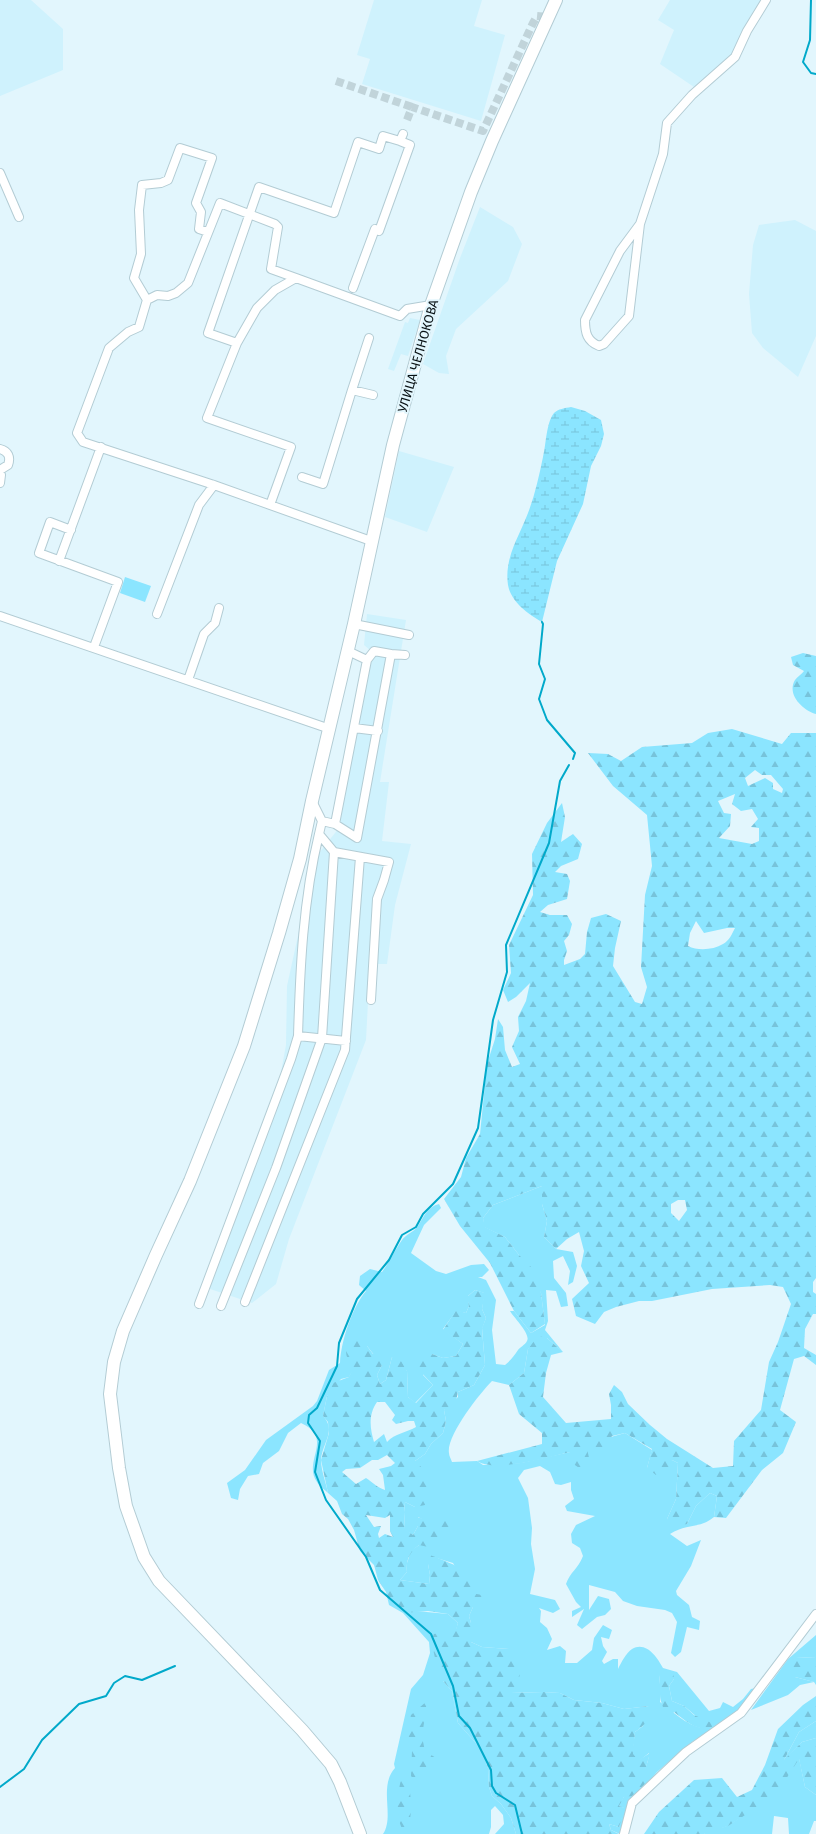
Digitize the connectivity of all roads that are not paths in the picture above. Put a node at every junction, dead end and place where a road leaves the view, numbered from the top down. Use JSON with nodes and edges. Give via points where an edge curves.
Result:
{"nodes":[{"id":1,"x":556,"y":0,"type":"edge"},
{"id":2,"x":766,"y":0,"type":"edge"},
{"id":3,"x":0,"y":173,"type":"edge"},
{"id":4,"x":250,"y":214,"type":"junction"},
{"id":5,"x":19,"y":218,"type":"dead end"},
{"id":6,"x":640,"y":224,"type":"junction"},
{"id":7,"x":208,"y":232,"type":"junction"},
{"id":8,"x":296,"y":278,"type":"junction"},
{"id":9,"x":353,"y":288,"type":"dead end"},
{"id":10,"x":147,"y":300,"type":"junction"},
{"id":11,"x":431,"y":305,"type":"junction"},
{"id":12,"x":369,"y":338,"type":"dead end"},
{"id":13,"x":237,"y":343,"type":"junction"},
{"id":14,"x":352,"y":390,"type":"junction"},
{"id":15,"x":373,"y":396,"type":"dead end"},
{"id":16,"x":101,"y":447,"type":"junction"},
{"id":17,"x":0,"y":449,"type":"edge"},
{"id":18,"x":0,"y":472,"type":"edge"},
{"id":19,"x":302,"y":477,"type":"dead end"},
{"id":20,"x":0,"y":482,"type":"edge"},
{"id":21,"x":214,"y":485,"type":"junction"},
{"id":22,"x":270,"y":505,"type":"junction"},
{"id":23,"x":71,"y":530,"type":"junction"},
{"id":24,"x":371,"y":541,"type":"junction"},
{"id":25,"x":59,"y":560,"type":"junction"},
{"id":26,"x":219,"y":608,"type":"dead end"},
{"id":27,"x":157,"y":614,"type":"dead end"},
{"id":28,"x":0,"y":616,"type":"edge"},
{"id":29,"x":354,"y":624,"type":"junction"},
{"id":30,"x":409,"y":634,"type":"dead end"},
{"id":31,"x":94,"y":647,"type":"junction"},
{"id":32,"x":348,"y":651,"type":"junction"},
{"id":33,"x":391,"y":654,"type":"junction"},
{"id":34,"x":405,"y":655,"type":"dead end"},
{"id":35,"x":367,"y":660,"type":"junction"},
{"id":36,"x":188,"y":680,"type":"junction"},
{"id":37,"x":354,"y":728,"type":"junction"},
{"id":38,"x":330,"y":729,"type":"junction"},
{"id":39,"x":378,"y":731,"type":"junction"},
{"id":40,"x":312,"y":801,"type":"junction"},
{"id":41,"x":322,"y":821,"type":"junction"},
{"id":42,"x":335,"y":824,"type":"junction"},
{"id":43,"x":319,"y":834,"type":"junction"},
{"id":44,"x":334,"y":852,"type":"junction"},
{"id":45,"x":360,"y":857,"type":"junction"},
{"id":46,"x":372,"y":1000,"type":"dead end"},
{"id":47,"x":298,"y":1036,"type":"junction"},
{"id":48,"x":322,"y":1038,"type":"junction"},
{"id":49,"x":346,"y":1041,"type":"junction"},
{"id":50,"x":245,"y":1302,"type":"dead end"},
{"id":51,"x":199,"y":1304,"type":"dead end"},
{"id":52,"x":221,"y":1306,"type":"dead end"},
{"id":53,"x":816,"y":1614,"type":"edge"},
{"id":54,"x":360,"y":1834,"type":"edge"},
{"id":55,"x":624,"y":1834,"type":"edge"}],
"edges":[{"from":1,"to":11,"type":"main road","name":"УЛИЦА ЧЕЛНОКОВА","via":[[492,140]]},
{"from":2,"to":6,"type":"street","via":[[735,57],[692,95],[666,123],[663,154]]},
{"from":3,"to":5,"type":"street"},
{"from":4,"to":7,"type":"street","via":[[220,203]]},
{"from":4,"to":8,"type":"street","via":[[278,226],[271,269]]},
{"from":4,"to":9,"type":"street","via":[[259,187],[334,213],[358,142],[379,149],[384,136],[401,138],[410,145],[379,231],[375,229]]},
{"from":4,"to":13,"type":"street","via":[[208,333]]},
{"from":6,"to":6,"type":"street","via":[[629,316],[604,344],[599,346],[591,343],[585,332],[585,320],[620,251]]},
{"from":7,"to":10,"type":"street","via":[[188,283],[176,293],[168,296],[157,294]]},
{"from":7,"to":10,"type":"street","via":[[199,229],[201,212],[196,204],[212,158],[180,148],[168,180],[161,184],[142,185],[139,210],[141,254],[134,278]]},
{"from":8,"to":11,"type":"street","via":[[400,316],[407,309]]},
{"from":8,"to":13,"type":"street","via":[[275,290],[257,308]]},
{"from":10,"to":16,"type":"street","via":[[139,327],[128,332],[109,348],[77,433],[83,442]]},
{"from":11,"to":24,"type":"main road","name":"УЛИЦА ЧЕЛНОКОВА","via":[[395,437]]},
{"from":12,"to":14,"type":"street"},
{"from":13,"to":22,"type":"street","via":[[207,418],[291,447]]},
{"from":14,"to":15,"type":"street"},
{"from":14,"to":19,"type":"street","via":[[323,484]]},
{"from":16,"to":21,"type":"street"},
{"from":16,"to":23,"type":"street"},
{"from":17,"to":18,"type":"street","via":[[6,452],[9,458],[8,465]]},
{"from":18,"to":20,"type":"street"},
{"from":21,"to":22,"type":"street"},
{"from":21,"to":27,"type":"street","via":[[199,505]]},
{"from":22,"to":24,"type":"street"},
{"from":23,"to":25,"type":"street"},
{"from":23,"to":25,"type":"street","via":[[50,522],[39,553]]},
{"from":24,"to":29,"type":"main road","name":"УЛИЦА ЧЕЛНОКОВА"},
{"from":25,"to":31,"type":"street","via":[[118,582]]},
{"from":26,"to":36,"type":"street","via":[[215,623],[204,634]]},
{"from":28,"to":31,"type":"street"},
{"from":29,"to":30,"type":"street"},
{"from":29,"to":32,"type":"main road","name":"УЛИЦА ЧЕЛНОКОВА"},
{"from":31,"to":36,"type":"street"},
{"from":32,"to":35,"type":"street"},
{"from":32,"to":38,"type":"main road","name":"УЛИЦА ЧЕЛНОКОВА"},
{"from":33,"to":34,"type":"street"},
{"from":33,"to":35,"type":"street","via":[[374,651]]},
{"from":33,"to":39,"type":"street"},
{"from":35,"to":37,"type":"street"},
{"from":36,"to":38,"type":"street"},
{"from":37,"to":39,"type":"street"},
{"from":37,"to":42,"type":"street"},
{"from":38,"to":40,"type":"main road","name":"УЛИЦА ЧЕЛНОКОВА"},
{"from":39,"to":42,"type":"street","via":[[357,838]]},
{"from":40,"to":41,"type":"street"},
{"from":40,"to":54,"type":"main road","name":"УЛИЦА ЧЕЛНОКОВА","via":[[300,859],[244,1046],[190,1181],[123,1331],[114,1362],[110,1394],[126,1506],[144,1557],[159,1581],[302,1730],[331,1764]]},
{"from":41,"to":42,"type":"street"},
{"from":41,"to":43,"type":"street"},
{"from":43,"to":44,"type":"street"},
{"from":43,"to":47,"type":"street","via":[[312,862],[300,958]]},
{"from":44,"to":45,"type":"street"},
{"from":44,"to":48,"type":"street"},
{"from":45,"to":46,"type":"street","via":[[389,862],[377,898]]},
{"from":45,"to":49,"type":"street"},
{"from":47,"to":48,"type":"street"},
{"from":47,"to":51,"type":"street","via":[[292,1059]]},
{"from":48,"to":49,"type":"street"},
{"from":48,"to":52,"type":"street","via":[[276,1168]]},
{"from":49,"to":50,"type":"street","via":[[345,1050]]},
{"from":53,"to":55,"type":"street","via":[[741,1713],[686,1752],[632,1803]]}]}
